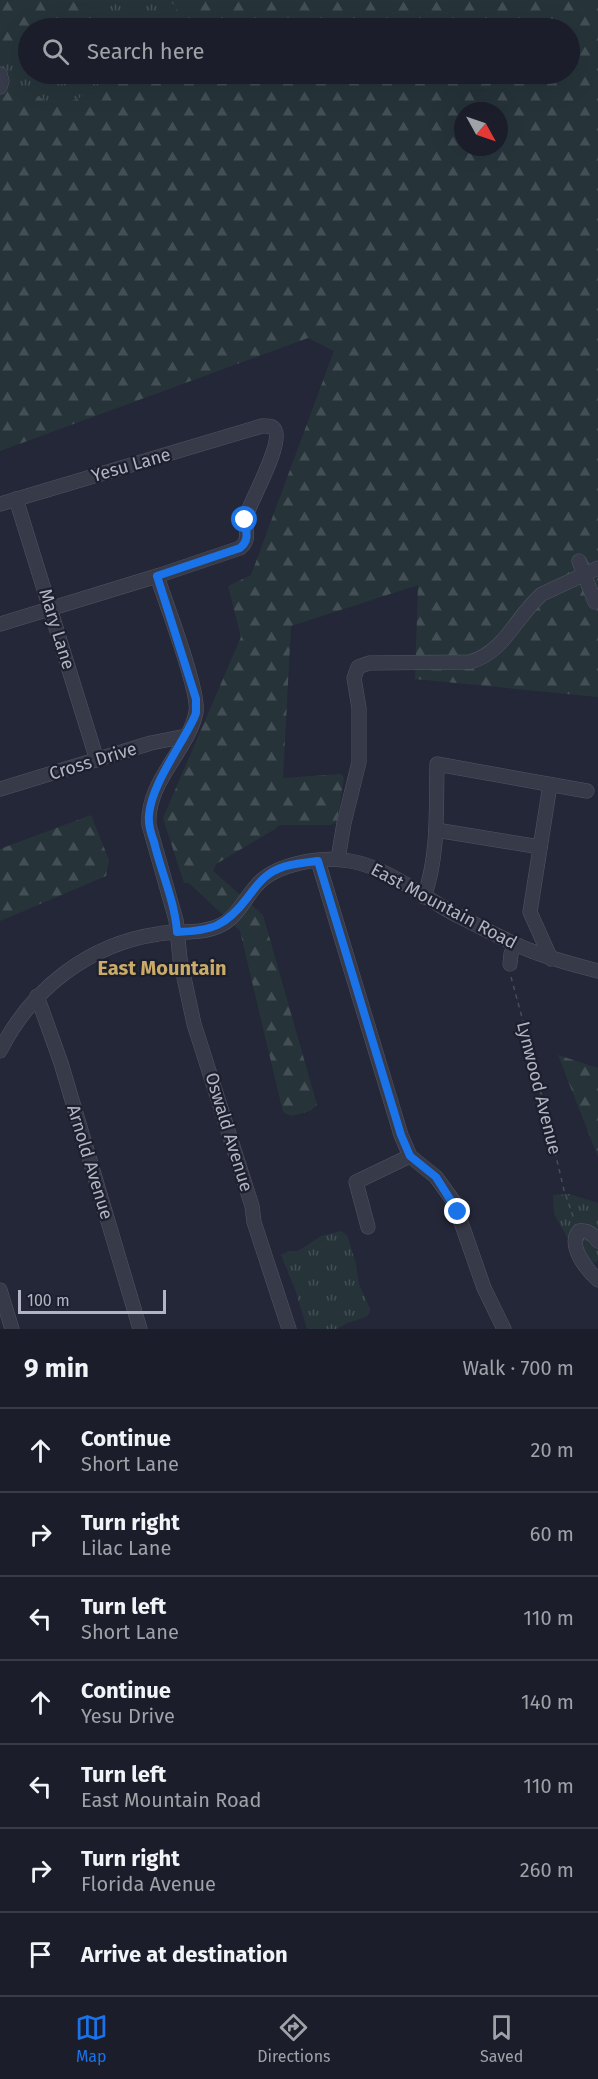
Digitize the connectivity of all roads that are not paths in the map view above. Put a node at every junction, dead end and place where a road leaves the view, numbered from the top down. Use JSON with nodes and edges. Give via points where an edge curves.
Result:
{"nodes":[{"id":1,"x":0,"y":74,"type":"edge"},
{"id":2,"x":0,"y":87,"type":"edge"},
{"id":3,"x":16,"y":498,"type":"junction"},
{"id":4,"x":0,"y":504,"type":"edge"},
{"id":5,"x":579,"y":561,"type":"dead end"},
{"id":6,"x":598,"y":568,"type":"edge"},
{"id":7,"x":584,"y":574,"type":"junction"},
{"id":8,"x":157,"y":576,"type":"junction"},
{"id":9,"x":595,"y":602,"type":"dead end"},
{"id":10,"x":51,"y":608,"type":"junction"},
{"id":11,"x":0,"y":624,"type":"edge"},
{"id":12,"x":186,"y":736,"type":"junction"},
{"id":13,"x":97,"y":760,"type":"junction"},
{"id":14,"x":550,"y":784,"type":"junction"},
{"id":15,"x":0,"y":789,"type":"edge"},
{"id":16,"x":587,"y":790,"type":"dead end"},
{"id":17,"x":436,"y":830,"type":"junction"},
{"id":18,"x":540,"y":847,"type":"junction"},
{"id":19,"x":338,"y":859,"type":"junction"},
{"id":20,"x":318,"y":861,"type":"junction"},
{"id":21,"x":424,"y":897,"type":"junction"},
{"id":22,"x":177,"y":932,"type":"junction"},
{"id":23,"x":515,"y":944,"type":"junction"},
{"id":24,"x":551,"y":959,"type":"junction"},
{"id":25,"x":510,"y":964,"type":"road end"},
{"id":26,"x":598,"y":971,"type":"edge"},
{"id":27,"x":37,"y":996,"type":"junction"},
{"id":28,"x":0,"y":1051,"type":"edge"},
{"id":29,"x":410,"y":1156,"type":"junction"},
{"id":30,"x":368,"y":1227,"type":"dead end"},
{"id":31,"x":598,"y":1241,"type":"edge"},
{"id":32,"x":598,"y":1280,"type":"edge"},
{"id":33,"x":0,"y":1290,"type":"edge"},
{"id":34,"x":12,"y":1329,"type":"edge"},
{"id":35,"x":140,"y":1329,"type":"edge"},
{"id":36,"x":289,"y":1329,"type":"edge"},
{"id":37,"x":504,"y":1329,"type":"edge"}],
"edges":[{"from":1,"to":2,"type":"street"},
{"from":3,"to":4,"type":"street","name":"Yesu Lane"},
{"from":3,"to":8,"type":"street","name":"Yesu Lane","via":[[262,426],[274,429],[276,441],[246,515],[243,545]]},
{"from":3,"to":10,"type":"street","name":"Mary Lane"},
{"from":5,"to":7,"type":"street"},
{"from":6,"to":7,"type":"street"},
{"from":7,"to":9,"type":"street"},
{"from":7,"to":19,"type":"street","via":[[542,594],[499,646],[478,660],[369,663],[358,667],[354,678],[359,708],[359,762]]},
{"from":8,"to":10,"type":"street"},
{"from":8,"to":12,"type":"street","name":"Oswald Avenue","via":[[196,699],[196,713]]},
{"from":10,"to":11,"type":"street"},
{"from":10,"to":13,"type":"street","name":"Mary Lane"},
{"from":12,"to":13,"type":"street","name":"Cross Drive","via":[[151,742]]},
{"from":12,"to":22,"type":"street","name":"Oswald Avenue","via":[[155,792],[149,815]]},
{"from":13,"to":15,"type":"street","name":"Cross Drive"},
{"from":14,"to":16,"type":"street"},
{"from":14,"to":17,"type":"street","via":[[437,764]]},
{"from":14,"to":18,"type":"street"},
{"from":17,"to":18,"type":"street"},
{"from":17,"to":21,"type":"street"},
{"from":18,"to":24,"type":"street","via":[[530,912]]},
{"from":19,"to":20,"type":"street","name":"East Mountain Road"},
{"from":19,"to":21,"type":"street","name":"East Mountain Road","via":[[375,868]]},
{"from":20,"to":22,"type":"street","name":"East Mountain Road","via":[[271,872],[221,925]]},
{"from":20,"to":29,"type":"street"},
{"from":21,"to":23,"type":"street","name":"East Mountain Road"},
{"from":22,"to":27,"type":"street","name":"East Mountain Road","via":[[110,947],[77,964]]},
{"from":22,"to":36,"type":"street","name":"Oswald Avenue","via":[[194,1024]]},
{"from":23,"to":24,"type":"street","name":"East Mountain Road"},
{"from":23,"to":25,"type":"street"},
{"from":24,"to":26,"type":"street","name":"East Mountain Road"},
{"from":27,"to":28,"type":"street","name":"East Mountain Road"},
{"from":27,"to":35,"type":"street","name":"Arnold Avenue","via":[[61,1063]]},
{"from":29,"to":30,"type":"street","via":[[356,1182]]},
{"from":29,"to":37,"type":"street","via":[[436,1177],[454,1202],[484,1288]]},
{"from":31,"to":32,"type":"street","via":[[590,1233],[579,1231],[575,1240],[584,1265]]},
{"from":33,"to":34,"type":"street"}]}
